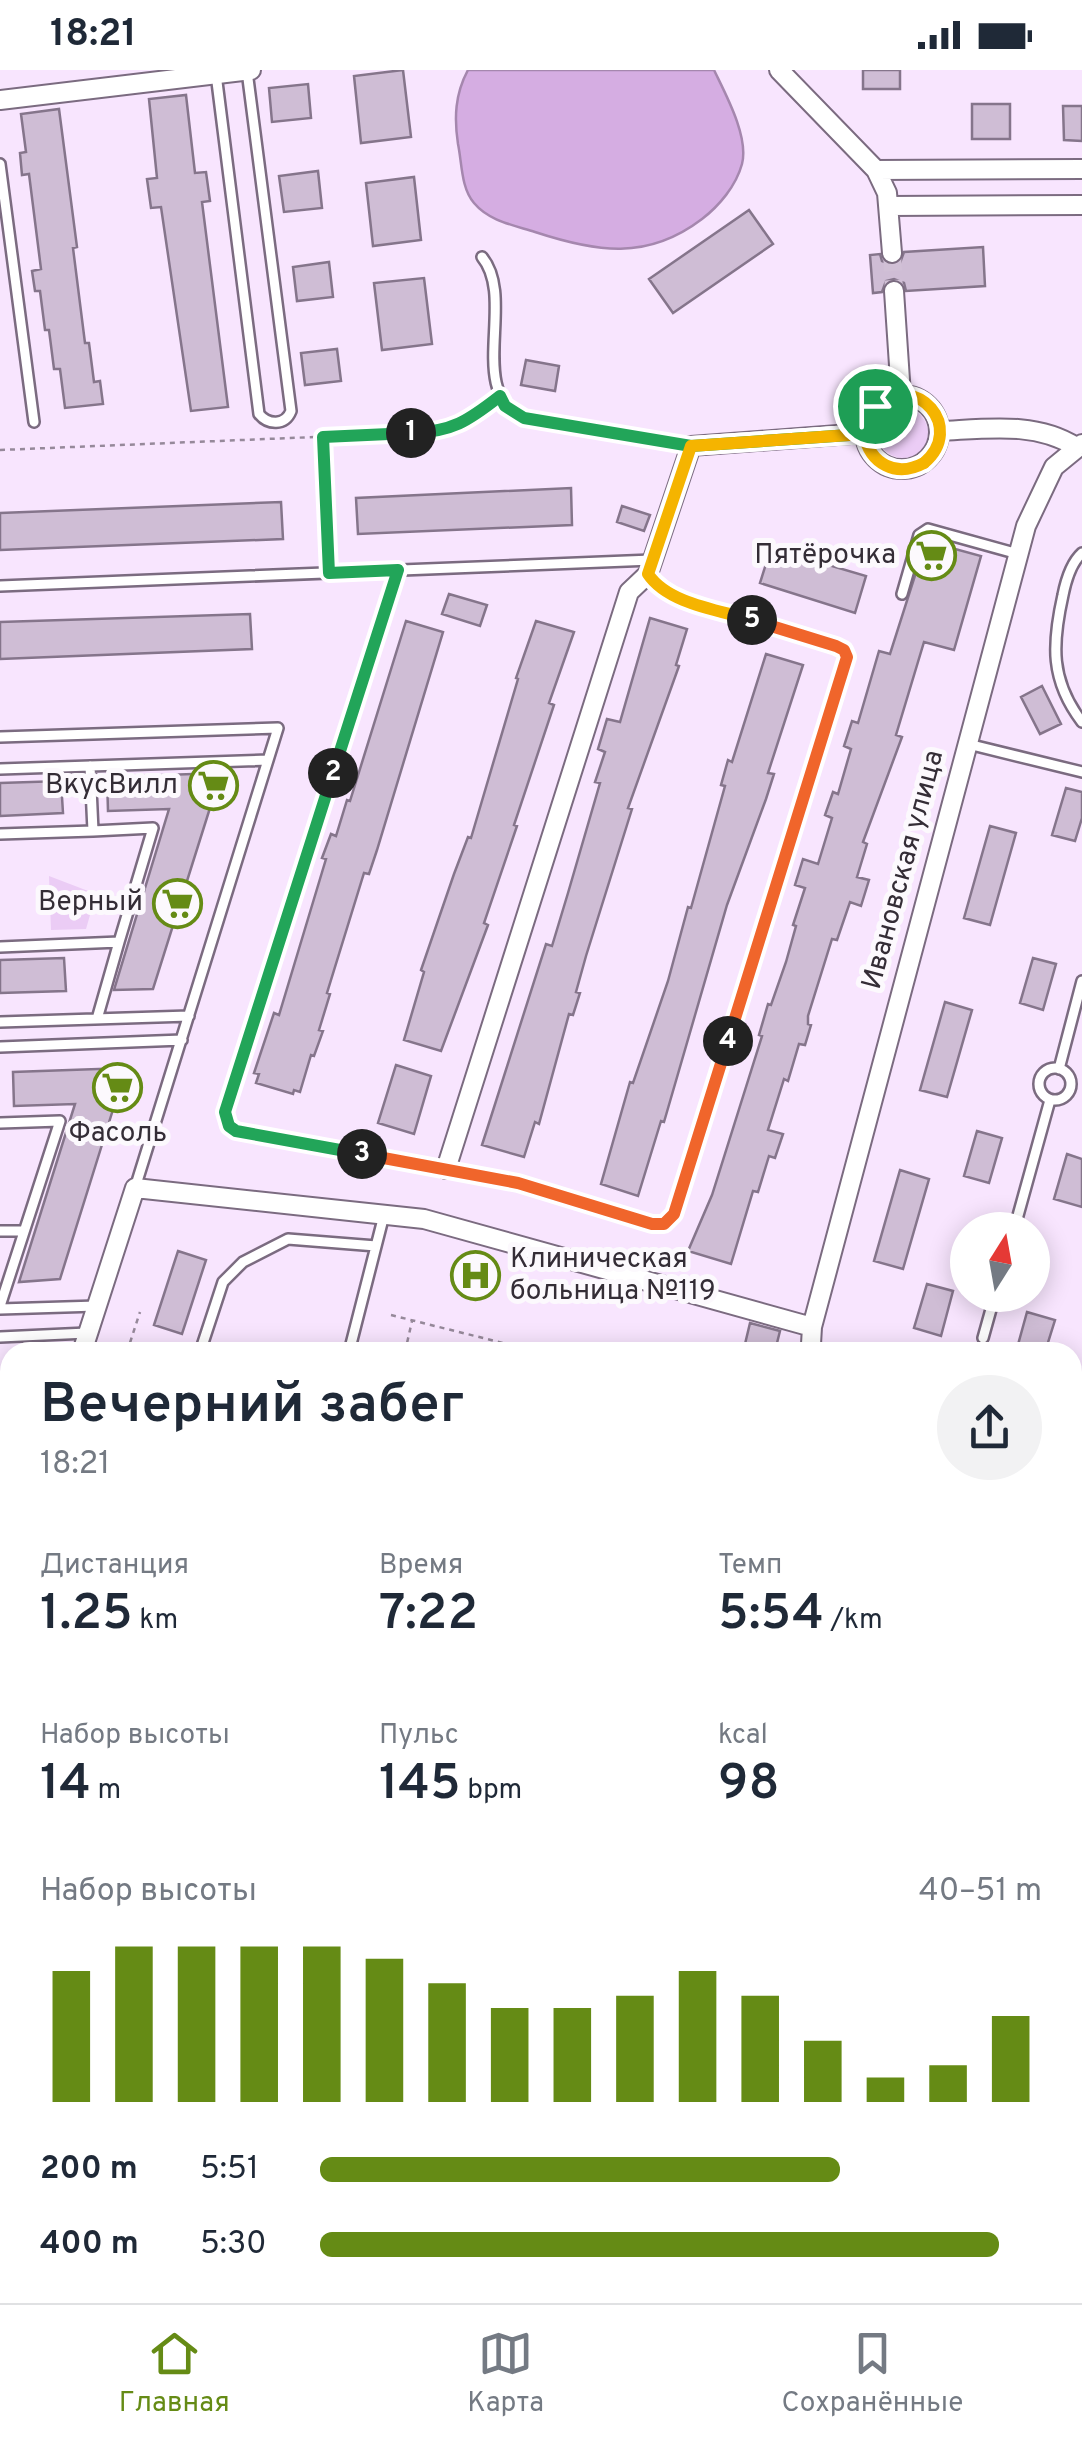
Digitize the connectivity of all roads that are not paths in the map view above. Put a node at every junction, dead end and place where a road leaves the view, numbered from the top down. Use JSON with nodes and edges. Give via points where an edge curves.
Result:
{"nodes":[{"id":1,"x":249,"y":70,"type":"edge"},
{"id":2,"x":778,"y":70,"type":"edge"},
{"id":3,"x":216,"y":74,"type":"junction"},
{"id":4,"x":0,"y":100,"type":"edge"},
{"id":5,"x":0,"y":164,"type":"edge"},
{"id":6,"x":1082,"y":169,"type":"edge"},
{"id":7,"x":876,"y":170,"type":"junction"},
{"id":8,"x":889,"y":206,"type":"junction"},
{"id":9,"x":1082,"y":206,"type":"edge"},
{"id":10,"x":892,"y":253,"type":"tunnel mouth"},
{"id":11,"x":482,"y":257,"type":"dead end"},
{"id":12,"x":894,"y":291,"type":"tunnel mouth"},
{"id":13,"x":901,"y":395,"type":"junction"},
{"id":14,"x":34,"y":422,"type":"dead end"},
{"id":15,"x":940,"y":431,"type":"junction"},
{"id":16,"x":864,"y":434,"type":"junction"},
{"id":17,"x":1079,"y":445,"type":"edge"},
{"id":18,"x":691,"y":446,"type":"junction"},
{"id":19,"x":1082,"y":552,"type":"edge"},
{"id":20,"x":1018,"y":554,"type":"junction"},
{"id":21,"x":651,"y":567,"type":"junction"},
{"id":22,"x":398,"y":570,"type":"junction"},
{"id":23,"x":0,"y":586,"type":"edge"},
{"id":24,"x":902,"y":594,"type":"dead end"},
{"id":25,"x":1082,"y":722,"type":"edge"},
{"id":26,"x":0,"y":738,"type":"edge"},
{"id":27,"x":966,"y":743,"type":"junction"},
{"id":28,"x":268,"y":760,"type":"junction"},
{"id":29,"x":90,"y":766,"type":"junction"},
{"id":30,"x":0,"y":770,"type":"edge"},
{"id":31,"x":1082,"y":772,"type":"edge"},
{"id":32,"x":92,"y":830,"type":"junction"},
{"id":33,"x":0,"y":834,"type":"edge"},
{"id":34,"x":119,"y":942,"type":"junction"},
{"id":35,"x":0,"y":946,"type":"edge"},
{"id":36,"x":1082,"y":981,"type":"edge"},
{"id":37,"x":189,"y":1016,"type":"junction"},
{"id":38,"x":97,"y":1019,"type":"junction"},
{"id":39,"x":0,"y":1022,"type":"edge"},
{"id":40,"x":182,"y":1040,"type":"junction"},
{"id":41,"x":0,"y":1047,"type":"edge"},
{"id":42,"x":1059,"y":1069,"type":"junction"},
{"id":43,"x":1050,"y":1100,"type":"junction"},
{"id":44,"x":0,"y":1123,"type":"edge"},
{"id":45,"x":446,"y":1169,"type":"junction"},
{"id":46,"x":136,"y":1188,"type":"junction"},
{"id":47,"x":1019,"y":1212,"type":"edge"},
{"id":48,"x":384,"y":1214,"type":"junction"},
{"id":49,"x":0,"y":1231,"type":"edge"},
{"id":50,"x":23,"y":1231,"type":"junction"},
{"id":51,"x":376,"y":1246,"type":"junction"},
{"id":52,"x":97,"y":1306,"type":"junction"},
{"id":53,"x":0,"y":1308,"type":"edge"},
{"id":54,"x":990,"y":1312,"type":"edge"},
{"id":55,"x":88,"y":1334,"type":"junction"},
{"id":56,"x":0,"y":1337,"type":"edge"},
{"id":57,"x":983,"y":1338,"type":"dead end"},
{"id":58,"x":85,"y":1342,"type":"edge"},
{"id":59,"x":203,"y":1342,"type":"edge"},
{"id":60,"x":352,"y":1342,"type":"edge"},
{"id":61,"x":798,"y":1342,"type":"edge"},
{"id":62,"x":811,"y":1342,"type":"edge"}],
"edges":[{"from":1,"to":3,"type":"street"},
{"from":1,"to":3,"type":"lane","via":[[291,411],[279,422],[259,414]]},
{"from":2,"to":7,"type":"street"},
{"from":3,"to":4,"type":"street"},
{"from":5,"to":14,"type":"lane"},
{"from":6,"to":7,"type":"street"},
{"from":7,"to":8,"type":"street"},
{"from":8,"to":9,"type":"street"},
{"from":8,"to":10,"type":"street"},
{"from":11,"to":18,"type":"lane","via":[[494,276],[496,384],[505,406],[524,418]]},
{"from":12,"to":13,"type":"street"},
{"from":13,"to":15,"type":"street","via":[[928,405]]},
{"from":13,"to":16,"type":"street","via":[[875,406]]},
{"from":15,"to":16,"type":"street","via":[[930,458],[903,470],[876,460]]},
{"from":15,"to":17,"type":"street","via":[[1026,430]]},
{"from":16,"to":18,"type":"street"},
{"from":17,"to":20,"type":"street","name":"Ивановская улица","via":[[1047,478]]},
{"from":18,"to":21,"type":"street"},
{"from":19,"to":25,"type":"lane","via":[[1066,581],[1054,636],[1057,673]]},
{"from":20,"to":24,"type":"lane","via":[[928,529],[919,534]]},
{"from":20,"to":27,"type":"street","name":"Ивановская улица"},
{"from":21,"to":22,"type":"lane"},
{"from":21,"to":45,"type":"street","via":[[629,592]]},
{"from":21,"to":45,"type":"lane","via":[[655,584],[670,594],[836,646],[847,657],[674,1214],[652,1224],[518,1183]]},
{"from":22,"to":23,"type":"lane"},
{"from":22,"to":45,"type":"lane","via":[[225,1112],[236,1131]]},
{"from":26,"to":28,"type":"lane","via":[[278,728]]},
{"from":27,"to":31,"type":"lane"},
{"from":27,"to":62,"type":"street","name":"Ивановская улица"},
{"from":28,"to":29,"type":"lane"},
{"from":28,"to":37,"type":"lane"},
{"from":29,"to":30,"type":"lane"},
{"from":29,"to":32,"type":"lane"},
{"from":32,"to":33,"type":"lane"},
{"from":32,"to":34,"type":"lane","via":[[153,828]]},
{"from":34,"to":35,"type":"lane"},
{"from":34,"to":38,"type":"lane"},
{"from":36,"to":42,"type":"lane"},
{"from":37,"to":38,"type":"lane"},
{"from":37,"to":40,"type":"lane"},
{"from":38,"to":39,"type":"lane"},
{"from":40,"to":41,"type":"lane"},
{"from":40,"to":46,"type":"lane"},
{"from":42,"to":43,"type":"lane","via":[[1070,1089]]},
{"from":42,"to":43,"type":"lane","via":[[1039,1080]]},
{"from":43,"to":47,"type":"lane"},
{"from":44,"to":50,"type":"lane","via":[[60,1121]]},
{"from":46,"to":48,"type":"street","name":"Ивановская улица"},
{"from":46,"to":52,"type":"street"},
{"from":48,"to":51,"type":"lane"},
{"from":48,"to":61,"type":"street","name":"Ивановская улица","via":[[450,1225]]},
{"from":49,"to":50,"type":"lane"},
{"from":50,"to":53,"type":"lane"},
{"from":51,"to":59,"type":"lane","via":[[288,1239],[243,1262],[223,1282]]},
{"from":51,"to":60,"type":"lane"},
{"from":52,"to":53,"type":"lane"},
{"from":52,"to":55,"type":"street"},
{"from":54,"to":57,"type":"lane"},
{"from":55,"to":56,"type":"lane"},
{"from":55,"to":58,"type":"street"}]}
